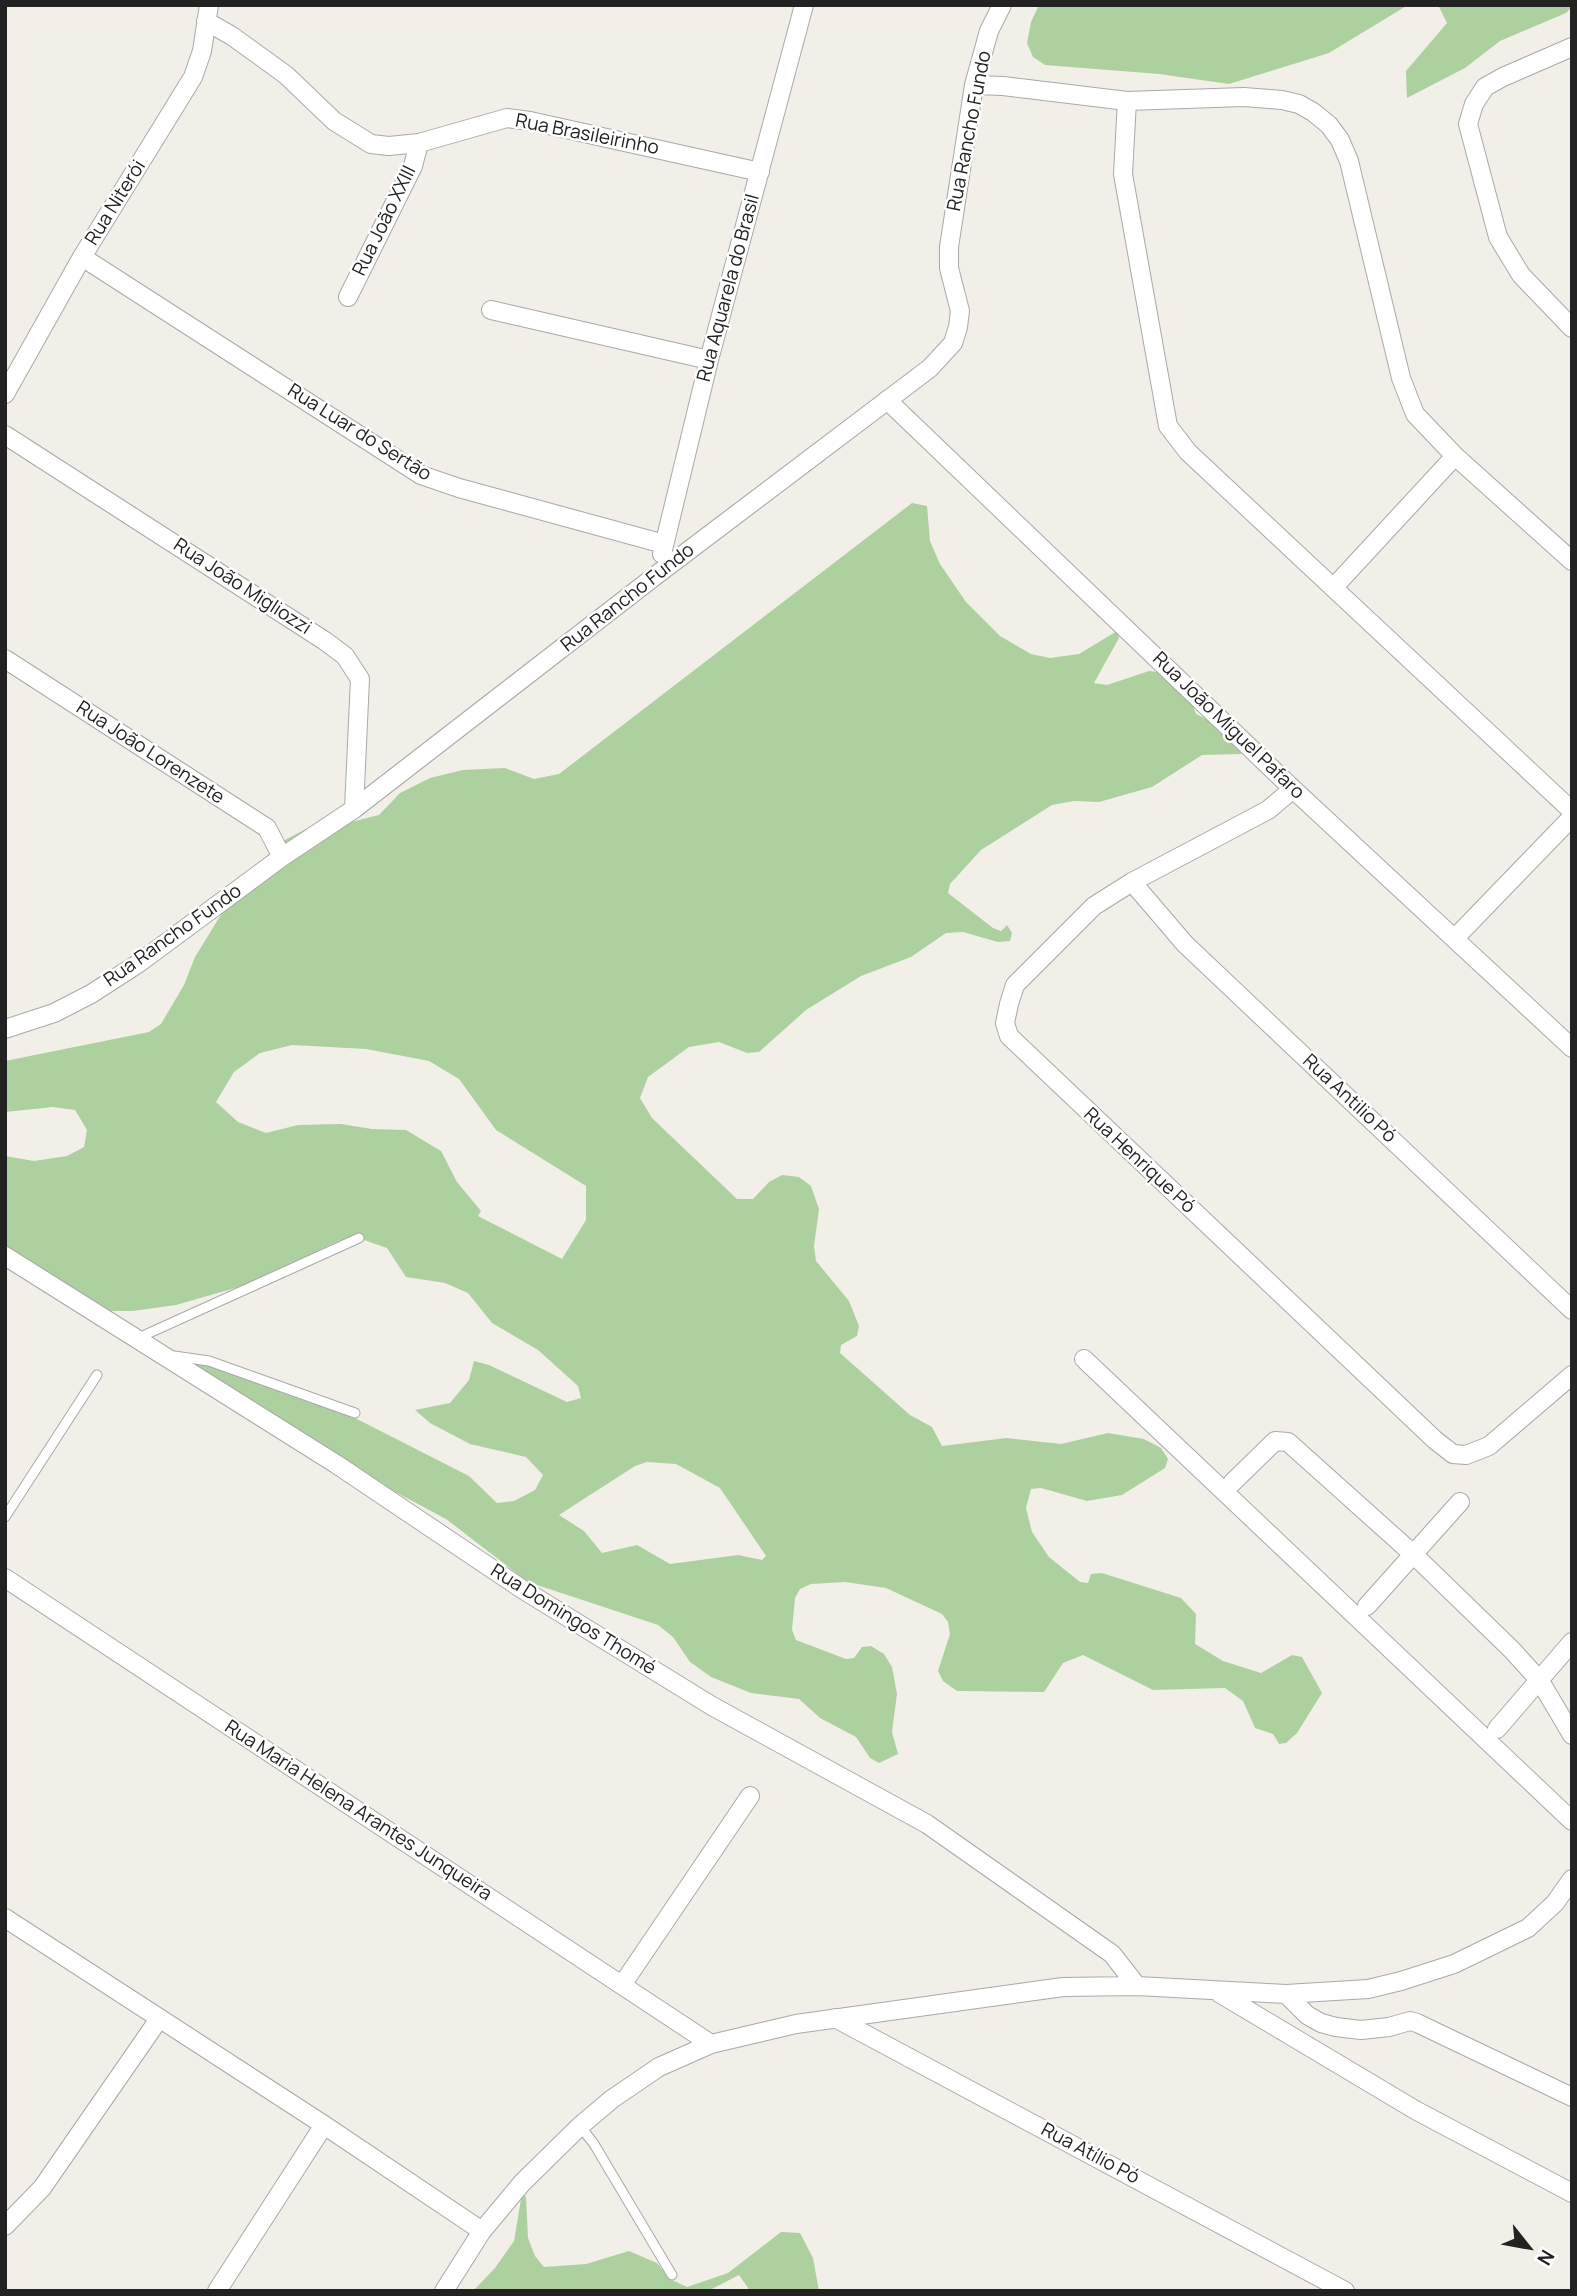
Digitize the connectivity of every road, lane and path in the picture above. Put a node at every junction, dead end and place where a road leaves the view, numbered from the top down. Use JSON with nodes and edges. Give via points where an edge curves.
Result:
{"nodes":[{"id":1,"x":804,"y":5,"type":"edge"},
{"id":2,"x":1002,"y":5,"type":"edge"},
{"id":3,"x":207,"y":13,"type":"edge"},
{"id":4,"x":1572,"y":47,"type":"edge"},
{"id":5,"x":975,"y":85,"type":"junction"},
{"id":6,"x":1127,"y":101,"type":"junction"},
{"id":7,"x":419,"y":144,"type":"junction"},
{"id":8,"x":760,"y":172,"type":"junction"},
{"id":9,"x":82,"y":257,"type":"junction"},
{"id":10,"x":348,"y":297,"type":"dead end"},
{"id":11,"x":491,"y":310,"type":"dead end"},
{"id":12,"x":1572,"y":328,"type":"edge"},
{"id":13,"x":709,"y":360,"type":"junction"},
{"id":14,"x":5,"y":394,"type":"edge"},
{"id":15,"x":887,"y":400,"type":"junction"},
{"id":16,"x":5,"y":435,"type":"edge"},
{"id":17,"x":1455,"y":456,"type":"junction"},
{"id":18,"x":664,"y":544,"type":"junction"},
{"id":19,"x":1572,"y":561,"type":"edge"},
{"id":20,"x":659,"y":573,"type":"junction"},
{"id":21,"x":1334,"y":587,"type":"junction"},
{"id":22,"x":5,"y":659,"type":"edge"},
{"id":23,"x":1293,"y":789,"type":"junction"},
{"id":24,"x":354,"y":809,"type":"junction"},
{"id":25,"x":1572,"y":811,"type":"edge"},
{"id":26,"x":1572,"y":817,"type":"edge"},
{"id":27,"x":282,"y":858,"type":"junction"},
{"id":28,"x":1132,"y":882,"type":"junction"},
{"id":29,"x":1455,"y":938,"type":"junction"},
{"id":30,"x":5,"y":1029,"type":"edge"},
{"id":31,"x":1572,"y":1048,"type":"edge"},
{"id":32,"x":359,"y":1238,"type":"dead end"},
{"id":33,"x":5,"y":1256,"type":"edge"},
{"id":34,"x":1572,"y":1310,"type":"edge"},
{"id":35,"x":136,"y":1339,"type":"junction"},
{"id":36,"x":162,"y":1355,"type":"junction"},
{"id":37,"x":1084,"y":1360,"type":"dead end"},
{"id":38,"x":97,"y":1375,"type":"dead end"},
{"id":39,"x":1572,"y":1375,"type":"edge"},
{"id":40,"x":355,"y":1413,"type":"dead end"},
{"id":41,"x":1232,"y":1483,"type":"dead end"},
{"id":42,"x":1460,"y":1502,"type":"dead end"},
{"id":43,"x":5,"y":1517,"type":"edge"},
{"id":44,"x":1413,"y":1554,"type":"junction"},
{"id":45,"x":5,"y":1578,"type":"edge"},
{"id":46,"x":1367,"y":1606,"type":"dead end"},
{"id":47,"x":1572,"y":1642,"type":"edge"},
{"id":48,"x":1540,"y":1681,"type":"junction"},
{"id":49,"x":1497,"y":1729,"type":"dead end"},
{"id":50,"x":1572,"y":1735,"type":"edge"},
{"id":51,"x":750,"y":1796,"type":"dead end"},
{"id":52,"x":1572,"y":1821,"type":"edge"},
{"id":53,"x":1572,"y":1879,"type":"edge"},
{"id":54,"x":5,"y":1918,"type":"edge"},
{"id":55,"x":622,"y":1985,"type":"junction"},
{"id":56,"x":1137,"y":1986,"type":"junction"},
{"id":57,"x":1214,"y":1990,"type":"junction"},
{"id":58,"x":1286,"y":1994,"type":"junction"},
{"id":59,"x":835,"y":2018,"type":"junction"},
{"id":60,"x":159,"y":2019,"type":"junction"},
{"id":61,"x":711,"y":2044,"type":"junction"},
{"id":62,"x":1572,"y":2097,"type":"edge"},
{"id":63,"x":324,"y":2125,"type":"junction"},
{"id":64,"x":580,"y":2126,"type":"junction"},
{"id":65,"x":1572,"y":2193,"type":"edge"},
{"id":66,"x":5,"y":2226,"type":"edge"},
{"id":67,"x":482,"y":2231,"type":"junction"},
{"id":68,"x":672,"y":2275,"type":"dead end"},
{"id":69,"x":217,"y":2291,"type":"edge"},
{"id":70,"x":444,"y":2291,"type":"edge"},
{"id":71,"x":1345,"y":2291,"type":"edge"}],
"edges":[{"from":1,"to":8,"type":"street","name":"Rua Aquarela do Brasil"},
{"from":2,"to":5,"type":"street","name":"Rua Rancho Fundo","via":[[989,31]]},
{"from":3,"to":7,"type":"street","name":"Rua Brasileirinho","via":[[354,135],[372,144]]},
{"from":3,"to":9,"type":"street","name":"Rua Niterói","via":[[193,77]]},
{"from":4,"to":12,"type":"street","via":[[1485,88],[1468,124],[1498,237],[1521,275]]},
{"from":5,"to":6,"type":"street"},
{"from":5,"to":15,"type":"street","name":"Rua Rancho Fundo","via":[[948,247],[960,312],[956,335],[929,368]]},
{"from":6,"to":17,"type":"street","via":[[1282,100],[1299,104],[1329,125],[1349,161],[1401,378],[1415,414]]},
{"from":6,"to":21,"type":"street","via":[[1123,174],[1168,426],[1188,452]]},
{"from":7,"to":8,"type":"street","name":"Rua Brasileirinho","via":[[507,118]]},
{"from":7,"to":10,"type":"street","name":"Rua João XXIII","via":[[413,166]]},
{"from":8,"to":13,"type":"street","name":"Rua Aquarela do Brasil"},
{"from":9,"to":14,"type":"street","name":"Rua Niterói"},
{"from":9,"to":18,"type":"street","name":"Rua Luar do Sertão","via":[[421,475]]},
{"from":11,"to":13,"type":"street"},
{"from":13,"to":18,"type":"street","name":"Rua Aquarela do Brasil"},
{"from":15,"to":20,"type":"street","name":"Rua Rancho Fundo"},
{"from":15,"to":23,"type":"street","name":"Rua João Miguel Pafaro"},
{"from":16,"to":24,"type":"street","name":"Rua João Migliozzi","via":[[345,656],[360,678]]},
{"from":17,"to":19,"type":"street"},
{"from":17,"to":21,"type":"street"},
{"from":18,"to":20,"type":"street","name":"Rua Aquarela do Brasil"},
{"from":20,"to":24,"type":"street","name":"Rua Rancho Fundo"},
{"from":21,"to":25,"type":"street"},
{"from":22,"to":27,"type":"street","name":"Rua João Lorenzete","via":[[267,828]]},
{"from":23,"to":28,"type":"street","name":"Rua Henrique Pó","via":[[1268,810]]},
{"from":23,"to":29,"type":"street","name":"Rua João Miguel Pafaro"},
{"from":24,"to":27,"type":"street","name":"Rua Rancho Fundo"},
{"from":26,"to":29,"type":"street"},
{"from":27,"to":30,"type":"street","name":"Rua Rancho Fundo","via":[[91,994],[54,1013]]},
{"from":28,"to":34,"type":"street","name":"Rua Antilio Pó","via":[[1185,944]]},
{"from":28,"to":39,"type":"street","name":"Rua Henrique Pó","via":[[1094,906],[1016,985],[1005,1023],[1009,1036],[1453,1454],[1466,1455],[1489,1446]]},
{"from":29,"to":31,"type":"street","name":"Rua João Miguel Pafaro"},
{"from":32,"to":35,"type":"lane"},
{"from":33,"to":35,"type":"street","name":"Rua Domingos Thomé"},
{"from":35,"to":36,"type":"street","name":"Rua Domingos Thomé"},
{"from":36,"to":40,"type":"lane","via":[[209,1361]]},
{"from":36,"to":56,"type":"street","name":"Rua Domingos Thomé","via":[[676,1684],[927,1824],[1112,1954]]},
{"from":37,"to":52,"type":"street"},
{"from":38,"to":43,"type":"lane"},
{"from":41,"to":44,"type":"street","via":[[1275,1441],[1288,1442]]},
{"from":42,"to":44,"type":"street"},
{"from":44,"to":46,"type":"street"},
{"from":44,"to":48,"type":"street"},
{"from":45,"to":55,"type":"street","name":"Rua Maria Helena Arantes Junqueira"},
{"from":47,"to":48,"type":"street"},
{"from":48,"to":49,"type":"street"},
{"from":48,"to":50,"type":"street"},
{"from":51,"to":55,"type":"street"},
{"from":53,"to":58,"type":"street","via":[[1528,1928],[1454,1965],[1368,1989]]},
{"from":54,"to":60,"type":"street"},
{"from":55,"to":61,"type":"street","name":"Rua Maria Helena Arantes Junqueira"},
{"from":56,"to":57,"type":"street"},
{"from":56,"to":59,"type":"street","via":[[1063,1987]]},
{"from":57,"to":58,"type":"street"},
{"from":57,"to":65,"type":"street","via":[[1417,2111]]},
{"from":58,"to":62,"type":"street","via":[[1307,2015],[1336,2027],[1361,2030],[1417,2023]]},
{"from":59,"to":61,"type":"street"},
{"from":59,"to":71,"type":"street","name":"Rua Atílio Pó"},
{"from":60,"to":63,"type":"street"},
{"from":60,"to":66,"type":"street","via":[[42,2188]]},
{"from":61,"to":64,"type":"street","via":[[659,2067]]},
{"from":63,"to":67,"type":"street"},
{"from":63,"to":69,"type":"street"},
{"from":64,"to":67,"type":"street","via":[[522,2183]]},
{"from":64,"to":68,"type":"lane"},
{"from":67,"to":70,"type":"street"}]}
